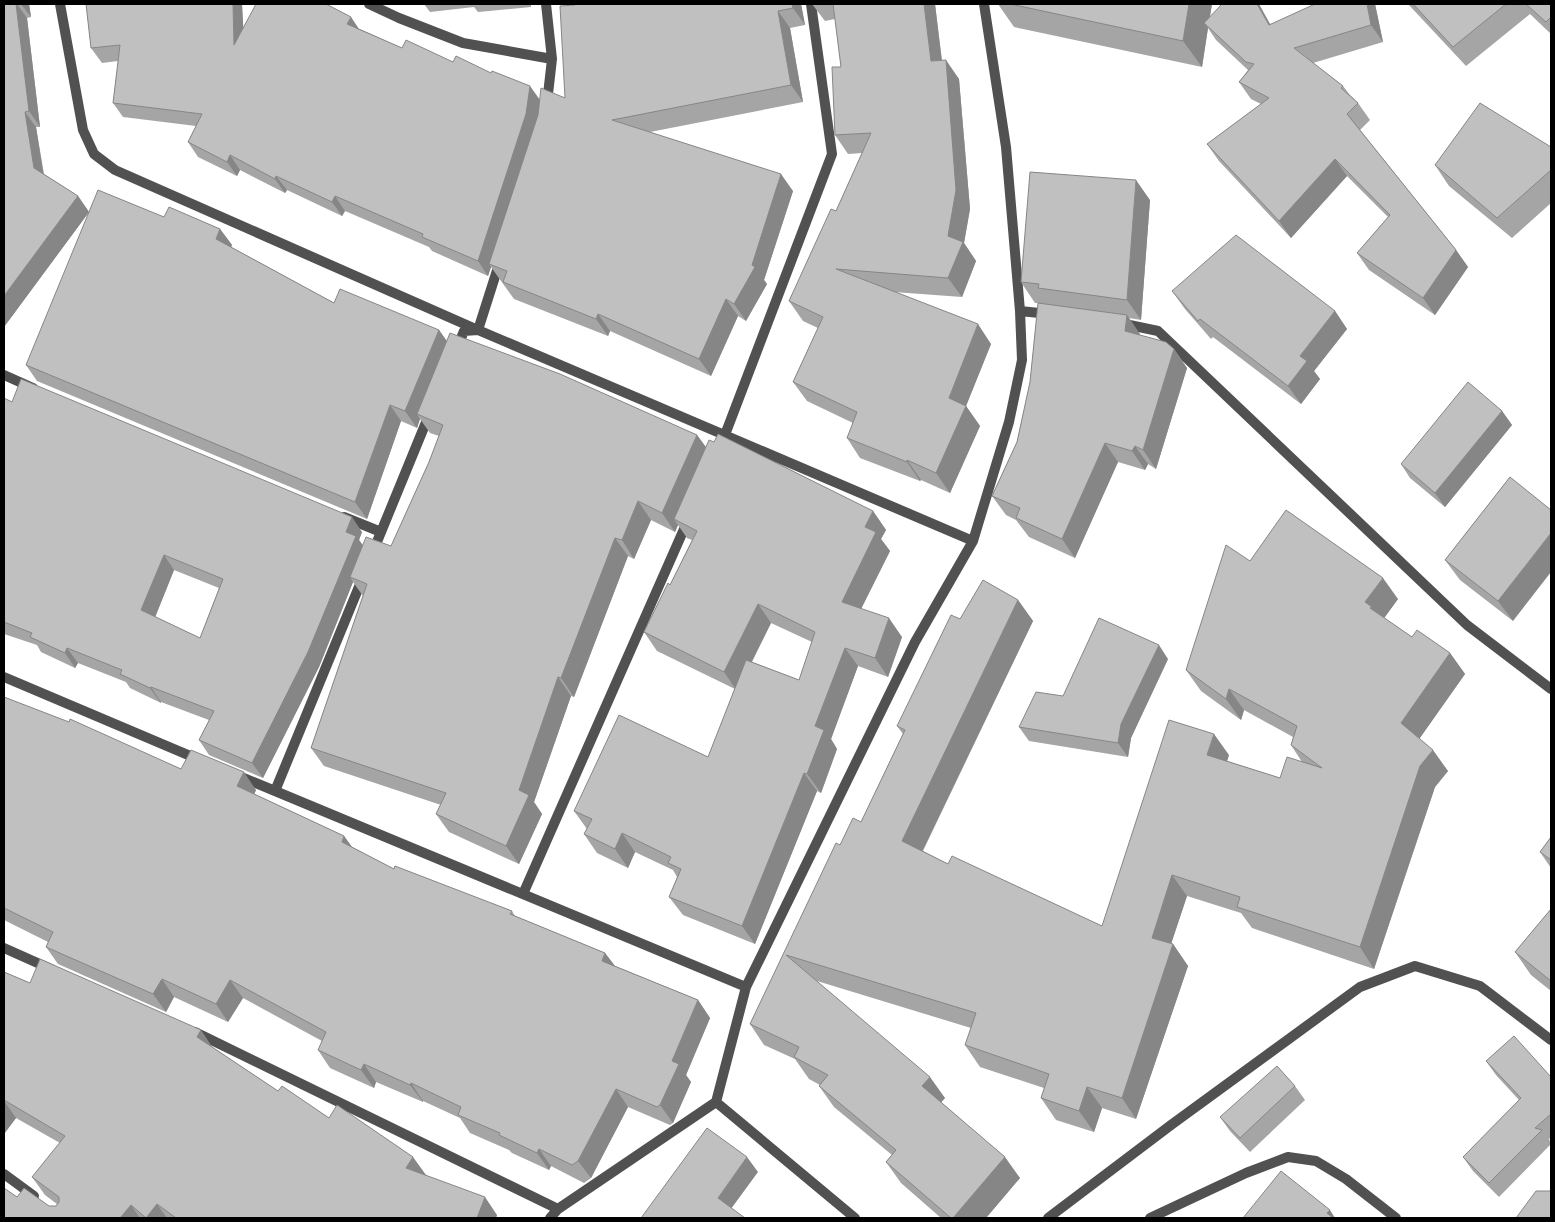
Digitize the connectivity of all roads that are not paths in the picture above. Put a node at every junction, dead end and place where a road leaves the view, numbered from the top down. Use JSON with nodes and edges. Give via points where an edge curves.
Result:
{"nodes":[{"id":1,"x":60,"y":4,"type":"edge"},
{"id":2,"x":369,"y":4,"type":"edge"},
{"id":3,"x":546,"y":4,"type":"edge"},
{"id":4,"x":811,"y":4,"type":"edge"},
{"id":5,"x":984,"y":4,"type":"edge"},
{"id":6,"x":552,"y":59,"type":"junction"},
{"id":7,"x":545,"y":112,"type":"edge"},
{"id":8,"x":503,"y":254,"type":"edge"},
{"id":9,"x":1020,"y":311,"type":"junction"},
{"id":10,"x":1059,"y":315,"type":"edge"},
{"id":11,"x":1108,"y":321,"type":"edge"},
{"id":12,"x":478,"y":330,"type":"junction"},
{"id":13,"x":453,"y":358,"type":"edge"},
{"id":14,"x":4,"y":376,"type":"edge"},
{"id":15,"x":41,"y":391,"type":"edge"},
{"id":16,"x":434,"y":404,"type":"edge"},
{"id":17,"x":725,"y":435,"type":"junction"},
{"id":18,"x":717,"y":453,"type":"edge"},
{"id":19,"x":693,"y":507,"type":"edge"},
{"id":20,"x":335,"y":513,"type":"edge"},
{"id":21,"x":381,"y":532,"type":"junction"},
{"id":22,"x":973,"y":541,"type":"junction"},
{"id":23,"x":4,"y":678,"type":"edge"},
{"id":24,"x":1551,"y":689,"type":"edge"},
{"id":25,"x":211,"y":764,"type":"edge"},
{"id":26,"x":230,"y":772,"type":"edge"},
{"id":27,"x":275,"y":791,"type":"junction"},
{"id":28,"x":523,"y":894,"type":"junction"},
{"id":29,"x":4,"y":948,"type":"edge"},
{"id":30,"x":58,"y":972,"type":"edge"},
{"id":31,"x":746,"y":987,"type":"junction"},
{"id":32,"x":183,"y":1027,"type":"edge"},
{"id":33,"x":1551,"y":1040,"type":"edge"},
{"id":34,"x":716,"y":1102,"type":"junction"},
{"id":35,"x":4,"y":1174,"type":"edge"},
{"id":36,"x":42,"y":1202,"type":"edge"},
{"id":37,"x":558,"y":1209,"type":"junction"},
{"id":38,"x":550,"y":1218,"type":"edge"},
{"id":39,"x":855,"y":1218,"type":"edge"},
{"id":40,"x":1048,"y":1218,"type":"edge"},
{"id":41,"x":1150,"y":1218,"type":"edge"},
{"id":42,"x":1396,"y":1218,"type":"edge"}],
"edges":[{"from":1,"to":12,"type":"street","via":[[82,130],[94,154],[115,170]]},
{"from":2,"to":6,"type":"street","via":[[463,43]]},
{"from":3,"to":6,"type":"street"},
{"from":4,"to":17,"type":"street","via":[[832,154]]},
{"from":5,"to":9,"type":"street","via":[[1006,147]]},
{"from":6,"to":7,"type":"street"},
{"from":8,"to":12,"type":"street"},
{"from":9,"to":10,"type":"street"},
{"from":9,"to":22,"type":"street","via":[[1022,360],[1011,413]]},
{"from":11,"to":24,"type":"street","via":[[1158,331],[1467,625]]},
{"from":12,"to":13,"type":"street","via":[[464,331]]},
{"from":12,"to":17,"type":"street"},
{"from":14,"to":15,"type":"street"},
{"from":16,"to":21,"type":"street"},
{"from":17,"to":18,"type":"street"},
{"from":17,"to":22,"type":"street"},
{"from":19,"to":28,"type":"street"},
{"from":20,"to":21,"type":"street"},
{"from":21,"to":27,"type":"street"},
{"from":22,"to":31,"type":"street","via":[[915,642]]},
{"from":23,"to":25,"type":"street"},
{"from":26,"to":27,"type":"street"},
{"from":27,"to":28,"type":"street"},
{"from":28,"to":31,"type":"street"},
{"from":29,"to":30,"type":"street"},
{"from":31,"to":34,"type":"street"},
{"from":32,"to":37,"type":"street"},
{"from":33,"to":40,"type":"street","via":[[1480,986],[1415,966],[1360,987]]},
{"from":34,"to":37,"type":"street"},
{"from":34,"to":39,"type":"street"},
{"from":35,"to":36,"type":"street"},
{"from":37,"to":38,"type":"street"},
{"from":41,"to":42,"type":"street","via":[[1246,1172],[1288,1157],[1316,1162],[1346,1179]]}]}
